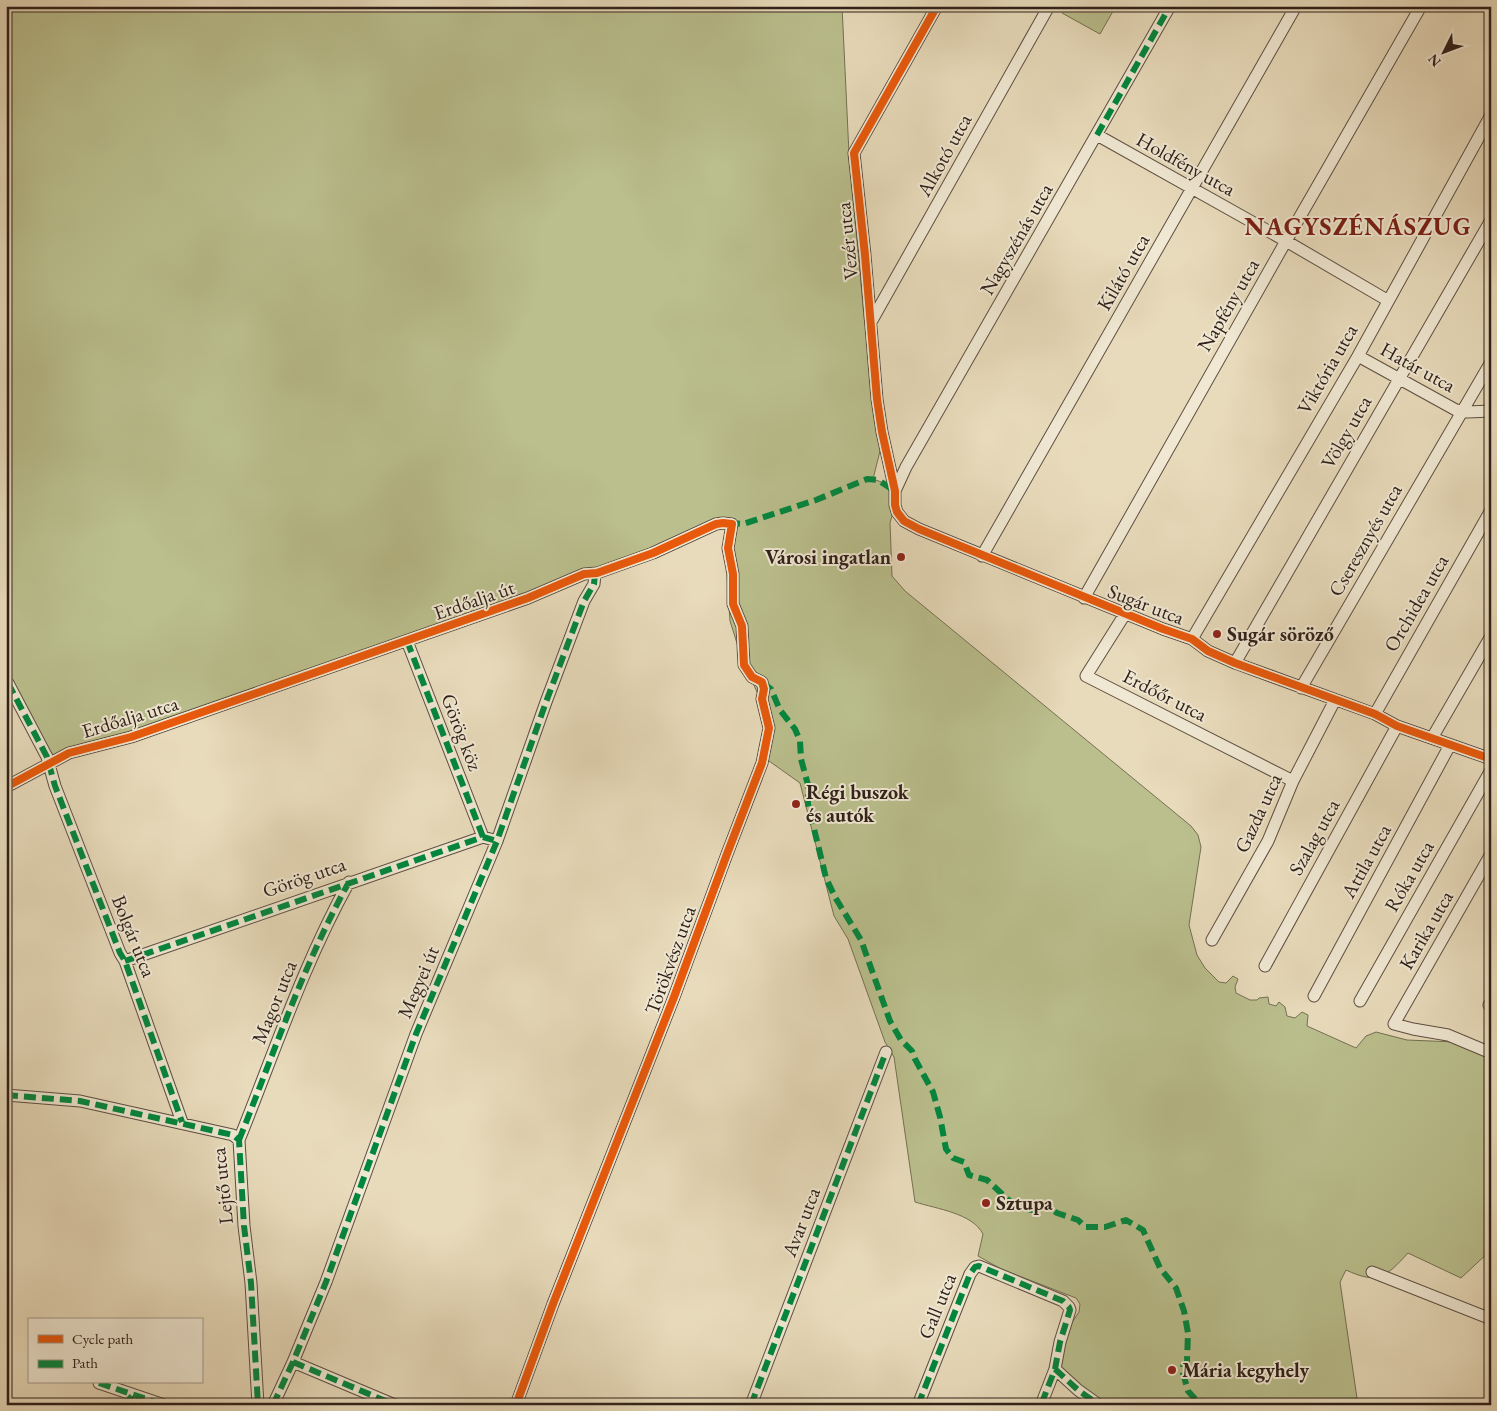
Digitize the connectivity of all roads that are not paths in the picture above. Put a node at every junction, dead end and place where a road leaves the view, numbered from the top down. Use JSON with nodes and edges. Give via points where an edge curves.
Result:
{"nodes":[{"id":1,"x":937,"y":6,"type":"edge"},
{"id":2,"x":1049,"y":6,"type":"edge"},
{"id":3,"x":1170,"y":6,"type":"edge"},
{"id":4,"x":1296,"y":6,"type":"edge"},
{"id":5,"x":1421,"y":6,"type":"edge"},
{"id":6,"x":1491,"y":115,"type":"edge"},
{"id":7,"x":1096,"y":135,"type":"junction"},
{"id":8,"x":1193,"y":189,"type":"junction"},
{"id":9,"x":1491,"y":220,"type":"edge"},
{"id":10,"x":1286,"y":241,"type":"junction"},
{"id":11,"x":1387,"y":300,"type":"junction"},
{"id":12,"x":871,"y":322,"type":"junction"},
{"id":13,"x":1358,"y":356,"type":"junction"},
{"id":14,"x":1491,"y":362,"type":"edge"},
{"id":15,"x":1398,"y":378,"type":"junction"},
{"id":16,"x":1462,"y":411,"type":"junction"},
{"id":17,"x":1491,"y":411,"type":"edge"},
{"id":18,"x":895,"y":491,"type":"junction"},
{"id":19,"x":1491,"y":510,"type":"edge"},
{"id":20,"x":732,"y":524,"type":"joint"},
{"id":21,"x":982,"y":556,"type":"junction"},
{"id":22,"x":594,"y":574,"type":"junction"},
{"id":23,"x":1084,"y":598,"type":"junction"},
{"id":24,"x":1125,"y":614,"type":"junction"},
{"id":25,"x":1491,"y":636,"type":"edge"},
{"id":26,"x":1192,"y":639,"type":"junction"},
{"id":27,"x":406,"y":641,"type":"junction"},
{"id":28,"x":1235,"y":664,"type":"junction"},
{"id":29,"x":8,"y":683,"type":"dead end"},
{"id":30,"x":1301,"y":688,"type":"junction"},
{"id":31,"x":1334,"y":700,"type":"junction"},
{"id":32,"x":223,"y":704,"type":"joint"},
{"id":33,"x":1374,"y":714,"type":"junction"},
{"id":34,"x":1397,"y":726,"type":"junction"},
{"id":35,"x":1432,"y":738,"type":"junction"},
{"id":36,"x":1450,"y":745,"type":"junction"},
{"id":37,"x":1489,"y":754,"type":"edge"},
{"id":38,"x":49,"y":765,"type":"junction"},
{"id":39,"x":1491,"y":770,"type":"edge"},
{"id":40,"x":1293,"y":781,"type":"junction"},
{"id":41,"x":6,"y":787,"type":"edge"},
{"id":42,"x":482,"y":836,"type":"junction"},
{"id":43,"x":497,"y":841,"type":"junction"},
{"id":44,"x":1491,"y":854,"type":"edge"},
{"id":45,"x":349,"y":882,"type":"junction"},
{"id":46,"x":1212,"y":940,"type":"dead end"},
{"id":47,"x":125,"y":961,"type":"junction"},
{"id":48,"x":1265,"y":966,"type":"dead end"},
{"id":49,"x":1314,"y":996,"type":"dead end"},
{"id":50,"x":1360,"y":1001,"type":"dead end"},
{"id":51,"x":886,"y":1052,"type":"dead end"},
{"id":52,"x":1491,"y":1053,"type":"edge"},
{"id":53,"x":6,"y":1096,"type":"edge"},
{"id":54,"x":182,"y":1122,"type":"junction"},
{"id":55,"x":239,"y":1140,"type":"junction"},
{"id":56,"x":1372,"y":1272,"type":"dead end"},
{"id":57,"x":1491,"y":1319,"type":"edge"},
{"id":58,"x":293,"y":1362,"type":"junction"},
{"id":59,"x":1055,"y":1369,"type":"junction"},
{"id":60,"x":99,"y":1384,"type":"dead end"},
{"id":61,"x":132,"y":1396,"type":"junction"},
{"id":62,"x":124,"y":1405,"type":"edge"},
{"id":63,"x":164,"y":1405,"type":"edge"},
{"id":64,"x":258,"y":1405,"type":"edge"},
{"id":65,"x":273,"y":1405,"type":"edge"},
{"id":66,"x":395,"y":1405,"type":"edge"},
{"id":67,"x":516,"y":1405,"type":"edge"},
{"id":68,"x":751,"y":1405,"type":"edge"},
{"id":69,"x":918,"y":1405,"type":"edge"},
{"id":70,"x":1041,"y":1405,"type":"edge"},
{"id":71,"x":1099,"y":1405,"type":"edge"}],
"edges":[{"from":1,"to":12,"type":"street","name":"Vezér utca","via":[[854,153]]},
{"from":2,"to":12,"type":"street","name":"Alkotó utca"},
{"from":3,"to":7,"type":"street","name":"Nagyszénás utca"},
{"from":4,"to":8,"type":"street","name":"Kilátó utca"},
{"from":5,"to":10,"type":"street","name":"Napfény utca"},
{"from":6,"to":11,"type":"street","name":"Viktória utca"},
{"from":7,"to":8,"type":"street","name":"Holdfény utca"},
{"from":7,"to":18,"type":"street","name":"Nagyszénás utca"},
{"from":8,"to":10,"type":"street","name":"Holdfény utca"},
{"from":8,"to":21,"type":"street","name":"Kilátó utca"},
{"from":9,"to":15,"type":"street","name":"Völgy utca"},
{"from":10,"to":11,"type":"street","name":"Holdfény utca"},
{"from":10,"to":23,"type":"street","name":"Napfény utca"},
{"from":11,"to":13,"type":"street","name":"Viktória utca"},
{"from":12,"to":18,"type":"street","name":"Vezér utca","via":[[882,432]]},
{"from":13,"to":15,"type":"street","name":"Határ utca"},
{"from":13,"to":26,"type":"street","name":"Viktória utca"},
{"from":14,"to":16,"type":"street","name":"Cseresznyés utca"},
{"from":15,"to":16,"type":"street","name":"Határ utca"},
{"from":15,"to":28,"type":"street","name":"Völgy utca"},
{"from":16,"to":17,"type":"street","name":"Határ utca"},
{"from":16,"to":30,"type":"street","name":"Cseresznyés utca"},
{"from":18,"to":21,"type":"street","name":"Sugár utca","via":[[897,512],[904,521]]},
{"from":19,"to":33,"type":"street","name":"Orchidea utca"},
{"from":20,"to":22,"type":"street","name":"Erdőalja út","via":[[716,524],[653,553]]},
{"from":20,"to":67,"type":"street","name":"Törökvész utca","via":[[728,550],[733,571],[733,604],[743,630],[744,663],[750,675],[762,682],[762,699],[769,728],[762,763]]},
{"from":21,"to":23,"type":"street","name":"Sugár utca"},
{"from":22,"to":27,"type":"street","name":"Erdőalja út","via":[[584,574],[528,598]]},
{"from":22,"to":43,"type":"street","name":"Megyei út","via":[[594,584],[584,601]]},
{"from":23,"to":24,"type":"street","name":"Sugár utca"},
{"from":24,"to":26,"type":"street","name":"Sugár utca"},
{"from":24,"to":40,"type":"street","name":"Erdőőr utca","via":[[1086,676]]},
{"from":25,"to":35,"type":"street"},
{"from":26,"to":28,"type":"street","name":"Sugár utca"},
{"from":27,"to":32,"type":"street","name":"Erdőalja út"},
{"from":27,"to":42,"type":"street","name":"Görög köz"},
{"from":28,"to":30,"type":"street","name":"Sugár utca"},
{"from":29,"to":38,"type":"street","name":"Bolgár utca"},
{"from":30,"to":31,"type":"street","name":"Sugár utca"},
{"from":31,"to":33,"type":"street","name":"Sugár utca"},
{"from":31,"to":40,"type":"street","name":"Gazda utca"},
{"from":32,"to":38,"type":"street","name":"Erdőalja utca","via":[[131,737],[69,753]]},
{"from":33,"to":34,"type":"street","name":"Sugár utca"},
{"from":34,"to":35,"type":"street","name":"Sugár utca"},
{"from":34,"to":48,"type":"street","name":"Szalag utca"},
{"from":35,"to":36,"type":"street","name":"Sugár utca"},
{"from":36,"to":37,"type":"street","name":"Sugár utca"},
{"from":36,"to":49,"type":"street","name":"Attila utca"},
{"from":38,"to":41,"type":"street","name":"Erdőalja utca"},
{"from":38,"to":47,"type":"street","name":"Bolgár utca","via":[[54,786]]},
{"from":39,"to":50,"type":"street","name":"Róka utca"},
{"from":40,"to":46,"type":"street","name":"Gazda utca","via":[[1268,841]]},
{"from":42,"to":43,"type":"street"},
{"from":42,"to":45,"type":"street","name":"Görög utca"},
{"from":43,"to":58,"type":"street","name":"Megyei út","via":[[416,1034],[326,1282]]},
{"from":44,"to":52,"type":"street","name":"Karika utca","via":[[1394,1024],[1448,1035]]},
{"from":45,"to":47,"type":"street","name":"Görög utca"},
{"from":45,"to":55,"type":"street","name":"Magor utca","via":[[305,974]]},
{"from":47,"to":54,"type":"street","name":"Bolgár utca"},
{"from":51,"to":68,"type":"street","name":"Avar utca"},
{"from":53,"to":54,"type":"street","name":"Lejtő utca","via":[[80,1101]]},
{"from":54,"to":55,"type":"street","name":"Lejtő utca","via":[[233,1135]]},
{"from":55,"to":64,"type":"street","name":"Lejtő utca"},
{"from":56,"to":57,"type":"street"},
{"from":58,"to":65,"type":"street","name":"Megyei út"},
{"from":58,"to":66,"type":"street"},
{"from":59,"to":69,"type":"street","name":"Gall utca","via":[[1069,1305],[981,1266],[975,1267]]},
{"from":59,"to":70,"type":"street"},
{"from":59,"to":71,"type":"street"},
{"from":60,"to":61,"type":"street"},
{"from":61,"to":62,"type":"street"},
{"from":61,"to":63,"type":"street"}]}
